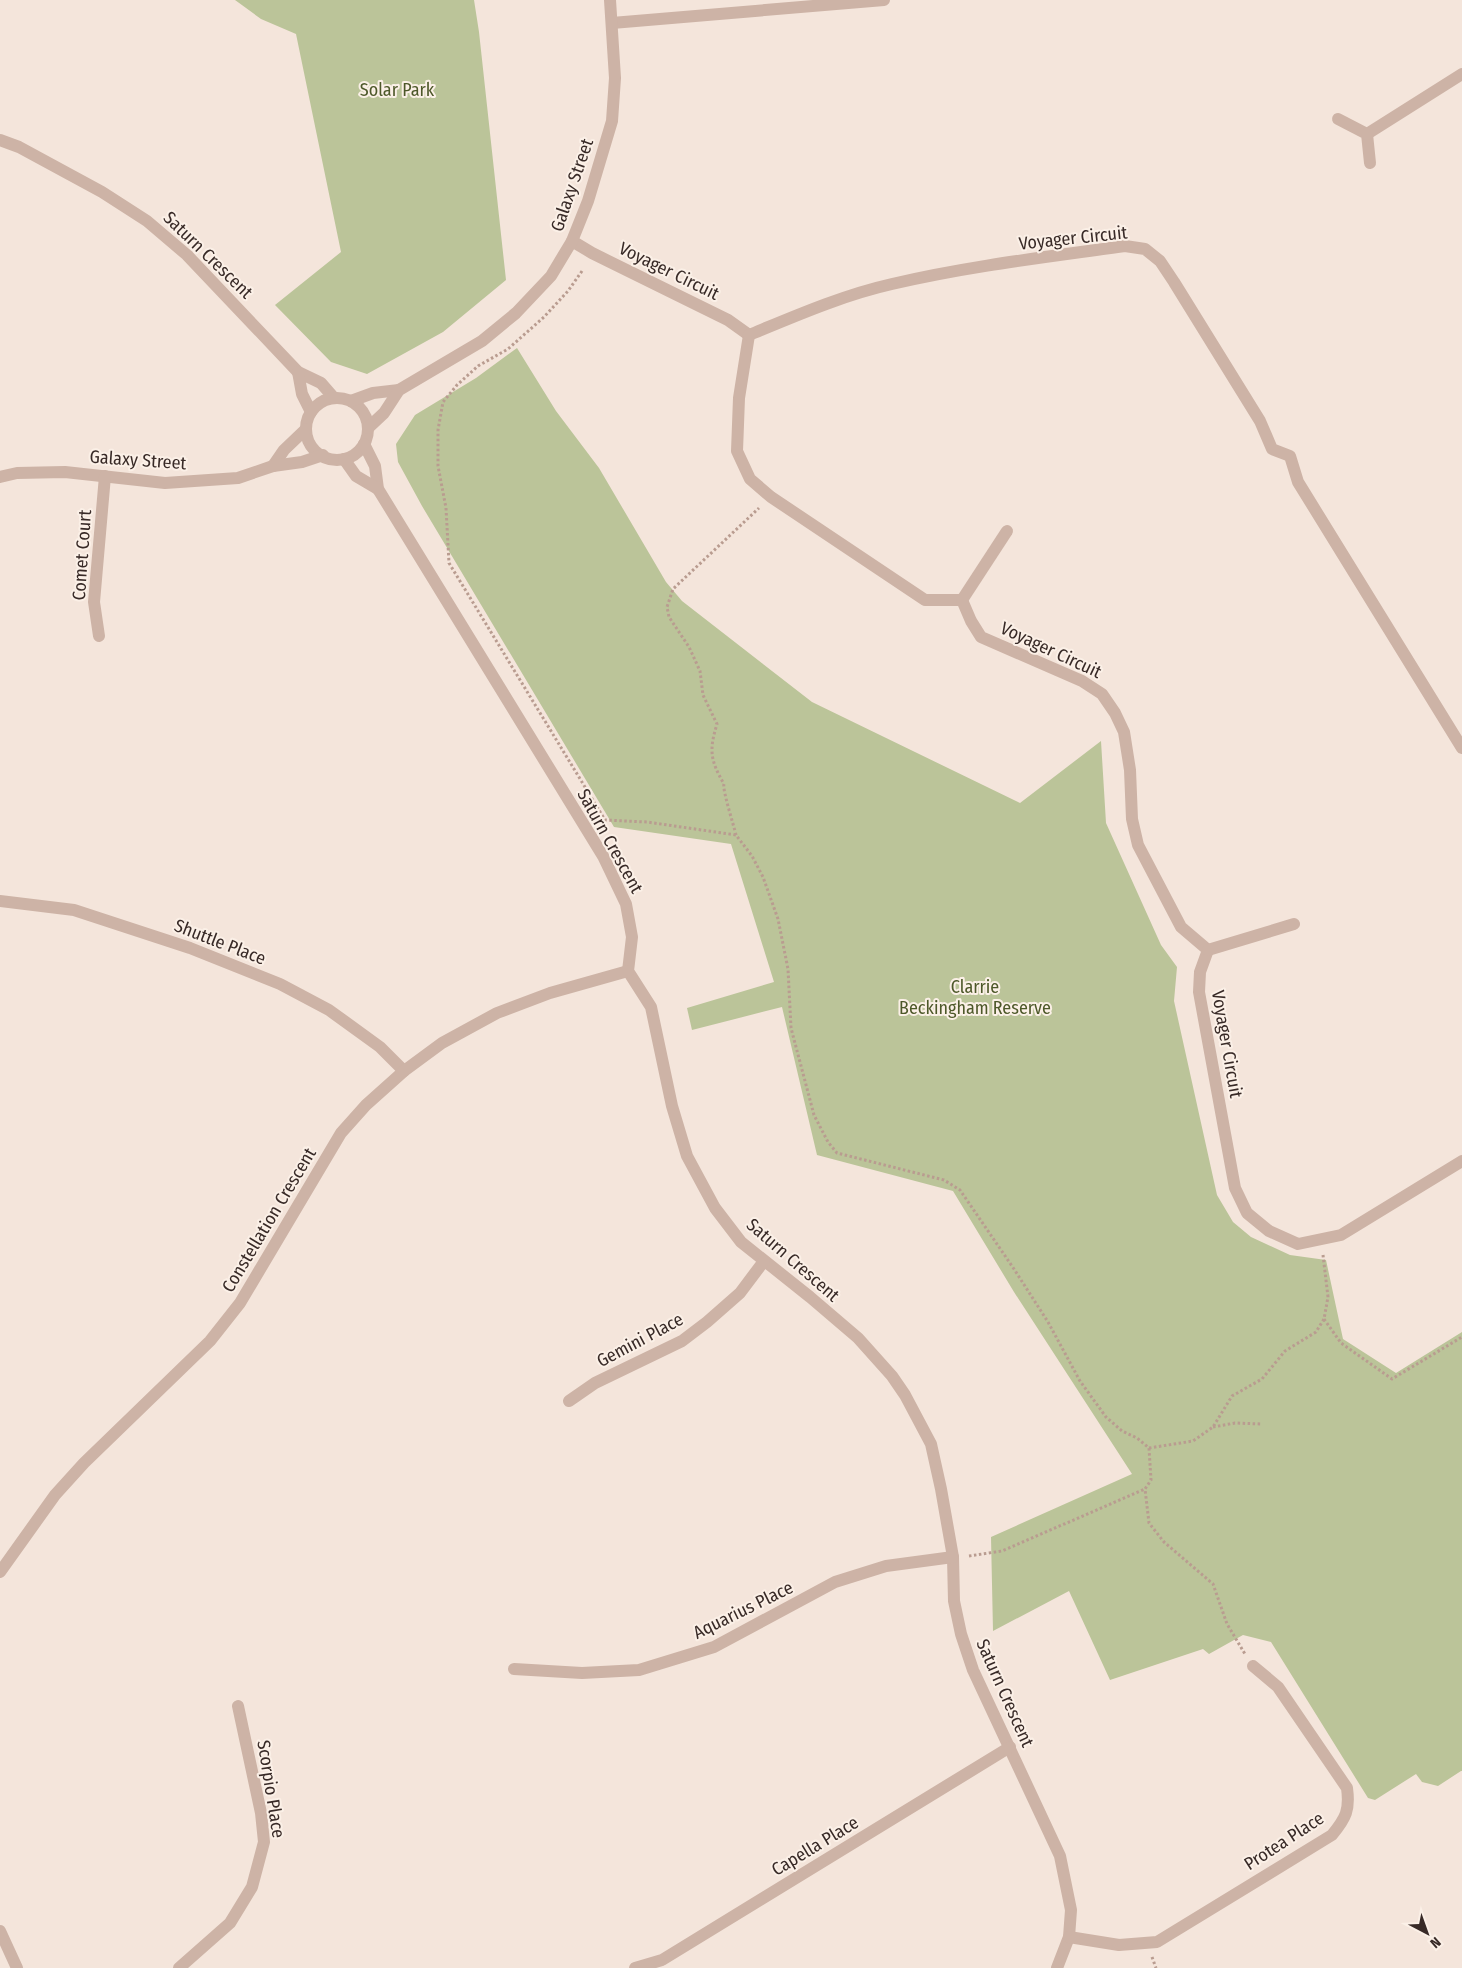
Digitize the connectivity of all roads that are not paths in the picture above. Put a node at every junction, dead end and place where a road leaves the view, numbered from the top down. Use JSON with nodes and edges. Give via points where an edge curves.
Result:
{"nodes":[{"id":1,"x":610,"y":0,"type":"edge"},
{"id":2,"x":884,"y":0,"type":"edge"},
{"id":3,"x":612,"y":23,"type":"junction"},
{"id":4,"x":1462,"y":74,"type":"edge"},
{"id":5,"x":1338,"y":119,"type":"dead end"},
{"id":6,"x":1368,"y":134,"type":"junction"},
{"id":7,"x":0,"y":140,"type":"edge"},
{"id":8,"x":1370,"y":163,"type":"dead end"},
{"id":9,"x":572,"y":240,"type":"junction"},
{"id":10,"x":749,"y":335,"type":"junction"},
{"id":11,"x":298,"y":372,"type":"junction"},
{"id":12,"x":400,"y":390,"type":"junction"},
{"id":13,"x":334,"y":398,"type":"junction"},
{"id":14,"x":350,"y":401,"type":"junction"},
{"id":15,"x":311,"y":412,"type":"junction"},
{"id":16,"x":368,"y":428,"type":"junction"},
{"id":17,"x":306,"y":429,"type":"junction"},
{"id":18,"x":364,"y":444,"type":"junction"},
{"id":19,"x":323,"y":455,"type":"junction"},
{"id":20,"x":344,"y":459,"type":"junction"},
{"id":21,"x":272,"y":466,"type":"junction"},
{"id":22,"x":105,"y":476,"type":"junction"},
{"id":23,"x":0,"y":477,"type":"edge"},
{"id":24,"x":378,"y":489,"type":"junction"},
{"id":25,"x":1007,"y":531,"type":"dead end"},
{"id":26,"x":962,"y":600,"type":"junction"},
{"id":27,"x":99,"y":636,"type":"dead end"},
{"id":28,"x":1462,"y":748,"type":"edge"},
{"id":29,"x":0,"y":901,"type":"edge"},
{"id":30,"x":1294,"y":924,"type":"dead end"},
{"id":31,"x":1208,"y":950,"type":"junction"},
{"id":32,"x":628,"y":972,"type":"junction"},
{"id":33,"x":404,"y":1071,"type":"junction"},
{"id":34,"x":1462,"y":1161,"type":"edge"},
{"id":35,"x":764,"y":1261,"type":"junction"},
{"id":36,"x":569,"y":1401,"type":"dead end"},
{"id":37,"x":953,"y":1558,"type":"junction"},
{"id":38,"x":0,"y":1572,"type":"edge"},
{"id":39,"x":1253,"y":1666,"type":"road end"},
{"id":40,"x":514,"y":1669,"type":"dead end"},
{"id":41,"x":238,"y":1706,"type":"dead end"},
{"id":42,"x":1010,"y":1747,"type":"junction"},
{"id":43,"x":0,"y":1931,"type":"edge"},
{"id":44,"x":1069,"y":1936,"type":"junction"},
{"id":45,"x":17,"y":1968,"type":"edge"},
{"id":46,"x":178,"y":1968,"type":"edge"},
{"id":47,"x":635,"y":1968,"type":"edge"},
{"id":48,"x":1057,"y":1968,"type":"edge"}],
"edges":[{"from":1,"to":3,"type":"street","name":"Galaxy Street"},
{"from":2,"to":3,"type":"street"},
{"from":3,"to":9,"type":"street","name":"Galaxy Street","via":[[615,78],[612,121],[588,202]]},
{"from":4,"to":6,"type":"street"},
{"from":5,"to":6,"type":"street"},
{"from":6,"to":8,"type":"street"},
{"from":7,"to":11,"type":"street","name":"Saturn Crescent","via":[[87,184],[147,221],[188,256]]},
{"from":9,"to":10,"type":"street","name":"Voyager Circuit","via":[[728,320]]},
{"from":9,"to":12,"type":"street","name":"Galaxy Street","via":[[552,276],[516,313],[482,341]]},
{"from":10,"to":26,"type":"street","via":[[739,398],[737,451],[750,479],[771,497],[925,600]]},
{"from":10,"to":28,"type":"street","name":"Voyager Circuit","via":[[890,284],[960,270],[1125,246],[1145,249],[1160,261],[1174,282],[1260,421],[1272,449],[1290,456],[1298,482]]},
{"from":11,"to":13,"type":"street","name":"Saturn Crescent","via":[[321,384]]},
{"from":11,"to":15,"type":"street","via":[[302,394]]},
{"from":12,"to":14,"type":"street","name":"Galaxy Street","via":[[373,393]]},
{"from":12,"to":16,"type":"street","name":"Galaxy Street","via":[[384,413]]},
{"from":13,"to":14,"type":"street"},
{"from":13,"to":15,"type":"street","via":[[325,400]]},
{"from":14,"to":16,"type":"street","via":[[364,412]]},
{"from":15,"to":17,"type":"street"},
{"from":16,"to":18,"type":"street"},
{"from":17,"to":19,"type":"street","via":[[311,445]]},
{"from":17,"to":21,"type":"street"},
{"from":18,"to":20,"type":"street","via":[[357,453]]},
{"from":18,"to":24,"type":"street","name":"Saturn Crescent","via":[[375,466]]},
{"from":19,"to":20,"type":"street"},
{"from":19,"to":21,"type":"street","name":"Galaxy Street"},
{"from":20,"to":24,"type":"street","name":"Saturn Crescent","via":[[356,476]]},
{"from":21,"to":22,"type":"street","name":"Galaxy Street","via":[[238,478],[174,483]]},
{"from":22,"to":23,"type":"street","name":"Galaxy Street","via":[[65,472],[17,473]]},
{"from":22,"to":27,"type":"street","name":"Comet Court","via":[[94,602]]},
{"from":24,"to":32,"type":"street","name":"Saturn Crescent","via":[[603,856],[626,904],[632,936]]},
{"from":25,"to":26,"type":"street"},
{"from":26,"to":31,"type":"street","name":"Voyager Circuit","via":[[981,637],[1082,681],[1102,694],[1116,713],[1124,732],[1132,819],[1138,845],[1181,928]]},
{"from":29,"to":33,"type":"street","name":"Shuttle Place","via":[[74,910],[190,948],[280,984],[329,1010],[380,1047]]},
{"from":30,"to":31,"type":"street"},
{"from":31,"to":34,"type":"street","name":"Voyager Circuit","via":[[1200,972],[1199,992],[1235,1188],[1247,1213],[1269,1231],[1298,1244],[1340,1235]]},
{"from":32,"to":33,"type":"street","name":"Constellation Crescent","via":[[497,1013],[442,1043]]},
{"from":32,"to":35,"type":"street","name":"Saturn Crescent","via":[[651,1007],[672,1106],[687,1156],[715,1208],[741,1242]]},
{"from":33,"to":38,"type":"street","name":"Constellation Crescent","via":[[341,1133],[240,1303],[210,1341],[55,1494]]},
{"from":35,"to":36,"type":"street","name":"Gemini Place","via":[[740,1293],[682,1341],[595,1383]]},
{"from":35,"to":37,"type":"street","name":"Saturn Crescent","via":[[858,1338],[905,1394],[931,1444]]},
{"from":37,"to":40,"type":"street","name":"Aquarius Place","via":[[886,1566],[835,1582],[714,1647],[639,1670]]},
{"from":37,"to":42,"type":"street","name":"Saturn Crescent","via":[[954,1601],[961,1634],[973,1670]]},
{"from":39,"to":44,"type":"street","name":"Protea Place","via":[[1278,1687],[1347,1788],[1349,1802],[1341,1824],[1332,1835],[1157,1942],[1119,1945]]},
{"from":41,"to":46,"type":"street","name":"Scorpio Place","via":[[264,1842],[252,1887],[230,1923]]},
{"from":42,"to":44,"type":"street","name":"Saturn Crescent","via":[[1060,1856],[1070,1910]]},
{"from":42,"to":47,"type":"street","name":"Capella Place","via":[[662,1960]]},
{"from":43,"to":45,"type":"street"},
{"from":44,"to":48,"type":"street","name":"Saturn Crescent"}]}
